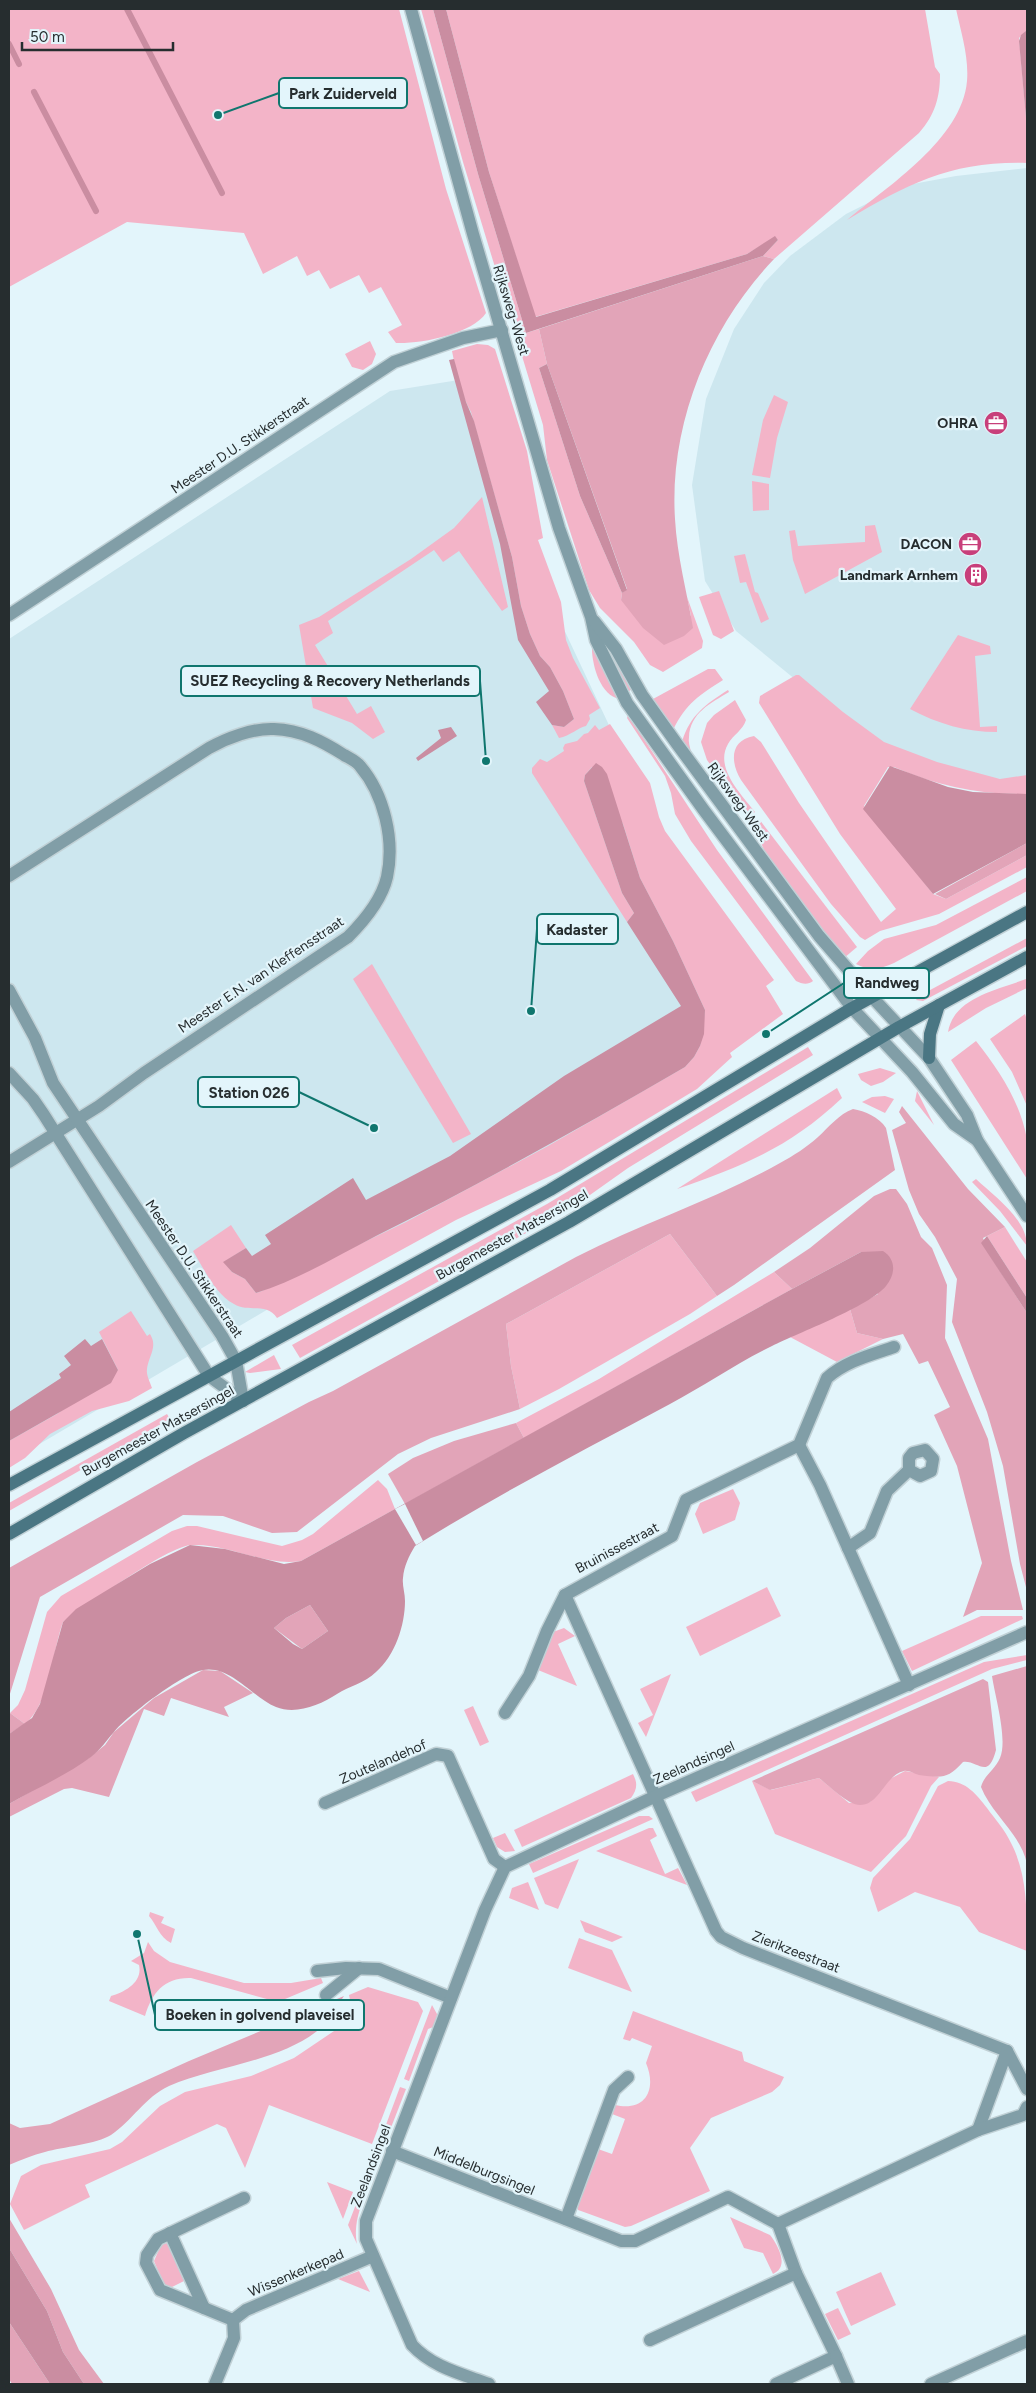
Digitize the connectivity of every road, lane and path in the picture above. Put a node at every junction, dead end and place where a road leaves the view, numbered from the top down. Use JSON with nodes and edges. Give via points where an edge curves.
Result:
{"nodes":[{"id":1,"x":411,"y":9,"type":"edge"},
{"id":2,"x":502,"y":330,"type":"junction"},
{"id":3,"x":9,"y":615,"type":"edge"},
{"id":4,"x":591,"y":617,"type":"junction"},
{"id":5,"x":9,"y":876,"type":"edge"},
{"id":6,"x":1027,"y":912,"type":"edge"},
{"id":7,"x":1027,"y":957,"type":"edge"},
{"id":8,"x":9,"y":990,"type":"edge"},
{"id":9,"x":872,"y":997,"type":"junction"},
{"id":10,"x":939,"y":1005,"type":"junction"},
{"id":11,"x":852,"y":1008,"type":"junction"},
{"id":12,"x":899,"y":1027,"type":"junction"},
{"id":13,"x":880,"y":1038,"type":"junction"},
{"id":14,"x":929,"y":1058,"type":"junction"},
{"id":15,"x":9,"y":1073,"type":"edge"},
{"id":16,"x":76,"y":1119,"type":"junction"},
{"id":17,"x":55,"y":1133,"type":"junction"},
{"id":18,"x":977,"y":1140,"type":"junction"},
{"id":19,"x":9,"y":1162,"type":"edge"},
{"id":20,"x":1027,"y":1216,"type":"edge"},
{"id":21,"x":894,"y":1347,"type":"dead end"},
{"id":22,"x":236,"y":1361,"type":"junction"},
{"id":23,"x":209,"y":1376,"type":"junction"},
{"id":24,"x":243,"y":1401,"type":"junction"},
{"id":25,"x":799,"y":1445,"type":"junction"},
{"id":26,"x":909,"y":1470,"type":"dead end"},
{"id":27,"x":9,"y":1485,"type":"edge"},
{"id":28,"x":9,"y":1534,"type":"edge"},
{"id":29,"x":848,"y":1548,"type":"junction"},
{"id":30,"x":565,"y":1595,"type":"junction"},
{"id":31,"x":1027,"y":1632,"type":"edge"},
{"id":32,"x":909,"y":1685,"type":"junction"},
{"id":33,"x":506,"y":1713,"type":"dead end"},
{"id":34,"x":656,"y":1796,"type":"junction"},
{"id":35,"x":325,"y":1803,"type":"dead end"},
{"id":36,"x":505,"y":1867,"type":"junction"},
{"id":37,"x":359,"y":1968,"type":"junction"},
{"id":38,"x":317,"y":1971,"type":"dead end"},
{"id":39,"x":326,"y":1995,"type":"dead end"},
{"id":40,"x":451,"y":1998,"type":"junction"},
{"id":41,"x":1007,"y":2051,"type":"junction"},
{"id":42,"x":628,"y":2078,"type":"dead end"},
{"id":43,"x":1027,"y":2089,"type":"edge"},
{"id":44,"x":1027,"y":2107,"type":"edge"},
{"id":45,"x":978,"y":2130,"type":"junction"},
{"id":46,"x":392,"y":2151,"type":"junction"},
{"id":47,"x":244,"y":2198,"type":"dead end"},
{"id":48,"x":566,"y":2219,"type":"junction"},
{"id":49,"x":778,"y":2224,"type":"junction"},
{"id":50,"x":170,"y":2233,"type":"junction"},
{"id":51,"x":373,"y":2256,"type":"junction"},
{"id":52,"x":796,"y":2273,"type":"junction"},
{"id":53,"x":204,"y":2308,"type":"junction"},
{"id":54,"x":233,"y":2320,"type":"junction"},
{"id":55,"x":650,"y":2340,"type":"dead end"},
{"id":56,"x":1027,"y":2341,"type":"edge"},
{"id":57,"x":836,"y":2356,"type":"junction"},
{"id":58,"x":461,"y":2379,"type":"edge"},
{"id":59,"x":215,"y":2384,"type":"edge"},
{"id":60,"x":489,"y":2384,"type":"edge"},
{"id":61,"x":776,"y":2384,"type":"edge"},
{"id":62,"x":848,"y":2384,"type":"edge"},
{"id":63,"x":931,"y":2384,"type":"edge"}],
"edges":[{"from":1,"to":2,"type":"street","name":"Rijksweg-West"},
{"from":2,"to":3,"type":"street","name":"Meester D.U. Stikkerstraat","via":[[463,338],[394,362]]},
{"from":2,"to":4,"type":"street","name":"Rijksweg-West","via":[[559,528]]},
{"from":4,"to":9,"type":"street","name":"Rijksweg-West","via":[[616,649],[642,695],[677,744],[819,936]]},
{"from":4,"to":11,"type":"street","name":"Rijksweg-West","via":[[596,640],[627,703]]},
{"from":5,"to":16,"type":"street","name":"Meester E.N. van Kleffensstraat","via":[[220,741],[247,733],[273,728],[306,734],[322,741],[359,765],[380,800],[389,838],[387,876],[364,921],[348,937]]},
{"from":6,"to":9,"type":"main road"},
{"from":7,"to":10,"type":"main road","name":"Burgemeester Matsersingel"},
{"from":8,"to":16,"type":"street","name":"Meester D.U. Stikkerstraat","via":[[35,1038],[53,1083]]},
{"from":9,"to":11,"type":"main road","name":"Burgemeester Matsersingel"},
{"from":9,"to":12,"type":"street","name":"Rijksweg-West"},
{"from":10,"to":12,"type":"main road","name":"Burgemeester Matsersingel"},
{"from":10,"to":14,"type":"main road","via":[[930,1034]]},
{"from":11,"to":13,"type":"street","name":"Rijksweg-West"},
{"from":11,"to":22,"type":"main road","name":"Burgemeester Matsersingel","via":[[550,1190]]},
{"from":12,"to":13,"type":"main road","name":"Burgemeester Matsersingel"},
{"from":12,"to":14,"type":"street","name":"Rijksweg-West"},
{"from":13,"to":18,"type":"street","name":"Rijksweg-West","via":[[954,1124]]},
{"from":13,"to":24,"type":"main road","name":"Burgemeester Matsersingel","via":[[569,1222]]},
{"from":14,"to":18,"type":"street","name":"Rijksweg-West","via":[[967,1115]]},
{"from":15,"to":17,"type":"street","via":[[33,1100]]},
{"from":16,"to":17,"type":"street","name":"Meester E.N. van Kleffensstraat"},
{"from":16,"to":22,"type":"street","name":"Meester D.U. Stikkerstraat"},
{"from":17,"to":19,"type":"street","name":"Meester E.N. van Kleffensstraat"},
{"from":17,"to":23,"type":"street"},
{"from":18,"to":20,"type":"street"},
{"from":21,"to":25,"type":"street","via":[[851,1362],[827,1378]]},
{"from":22,"to":23,"type":"main road","name":"Burgemeester Matsersingel"},
{"from":22,"to":24,"type":"street","name":"Meester D.U. Stikkerstraat"},
{"from":23,"to":24,"type":"street"},
{"from":23,"to":27,"type":"main road","name":"Burgemeester Matsersingel"},
{"from":24,"to":28,"type":"main road","name":"Burgemeester Matsersingel"},
{"from":25,"to":29,"type":"street"},
{"from":25,"to":30,"type":"street","name":"Bruinissestraat","via":[[686,1500],[672,1536]]},
{"from":26,"to":29,"type":"street","via":[[887,1491],[870,1533]]},
{"from":29,"to":32,"type":"street"},
{"from":30,"to":33,"type":"street","via":[[529,1676]]},
{"from":30,"to":34,"type":"street"},
{"from":31,"to":32,"type":"street","name":"Zeelandsingel"},
{"from":32,"to":34,"type":"street","name":"Zeelandsingel"},
{"from":34,"to":36,"type":"street","name":"Zeelandsingel"},
{"from":34,"to":41,"type":"street","name":"Zierikzeestraat","via":[[721,1937]]},
{"from":35,"to":36,"type":"street","name":"Zoutelandehof","via":[[436,1754],[448,1756],[494,1859]]},
{"from":36,"to":40,"type":"street","name":"Zeelandsingel"},
{"from":37,"to":38,"type":"street"},
{"from":37,"to":39,"type":"street"},
{"from":37,"to":40,"type":"street","via":[[379,1969]]},
{"from":40,"to":46,"type":"street","name":"Zeelandsingel"},
{"from":41,"to":43,"type":"street"},
{"from":41,"to":45,"type":"street"},
{"from":42,"to":48,"type":"street","via":[[614,2090]]},
{"from":44,"to":45,"type":"street","via":[[1023,2115]]},
{"from":45,"to":49,"type":"street"},
{"from":46,"to":48,"type":"street","name":"Middelburgsingel"},
{"from":46,"to":51,"type":"street","name":"Zeelandsingel","via":[[366,2221],[366,2238]]},
{"from":47,"to":50,"type":"street"},
{"from":48,"to":49,"type":"street","name":"Middelburgsingel","via":[[622,2241],[635,2241],[728,2197]]},
{"from":49,"to":52,"type":"street"},
{"from":50,"to":53,"type":"street"},
{"from":50,"to":53,"type":"street","via":[[154,2243],[146,2263],[160,2290]]},
{"from":51,"to":54,"type":"street","name":"Wissenkerkepad","via":[[246,2310]]},
{"from":51,"to":58,"type":"street","name":"Zeelandsingel","via":[[412,2345],[422,2356]]},
{"from":52,"to":55,"type":"street"},
{"from":52,"to":57,"type":"street"},
{"from":53,"to":54,"type":"street"},
{"from":54,"to":59,"type":"street","via":[[234,2338]]},
{"from":56,"to":63,"type":"street"},
{"from":57,"to":61,"type":"street"},
{"from":57,"to":62,"type":"street"},
{"from":58,"to":60,"type":"street","name":"Zeelandsingel"}]}
